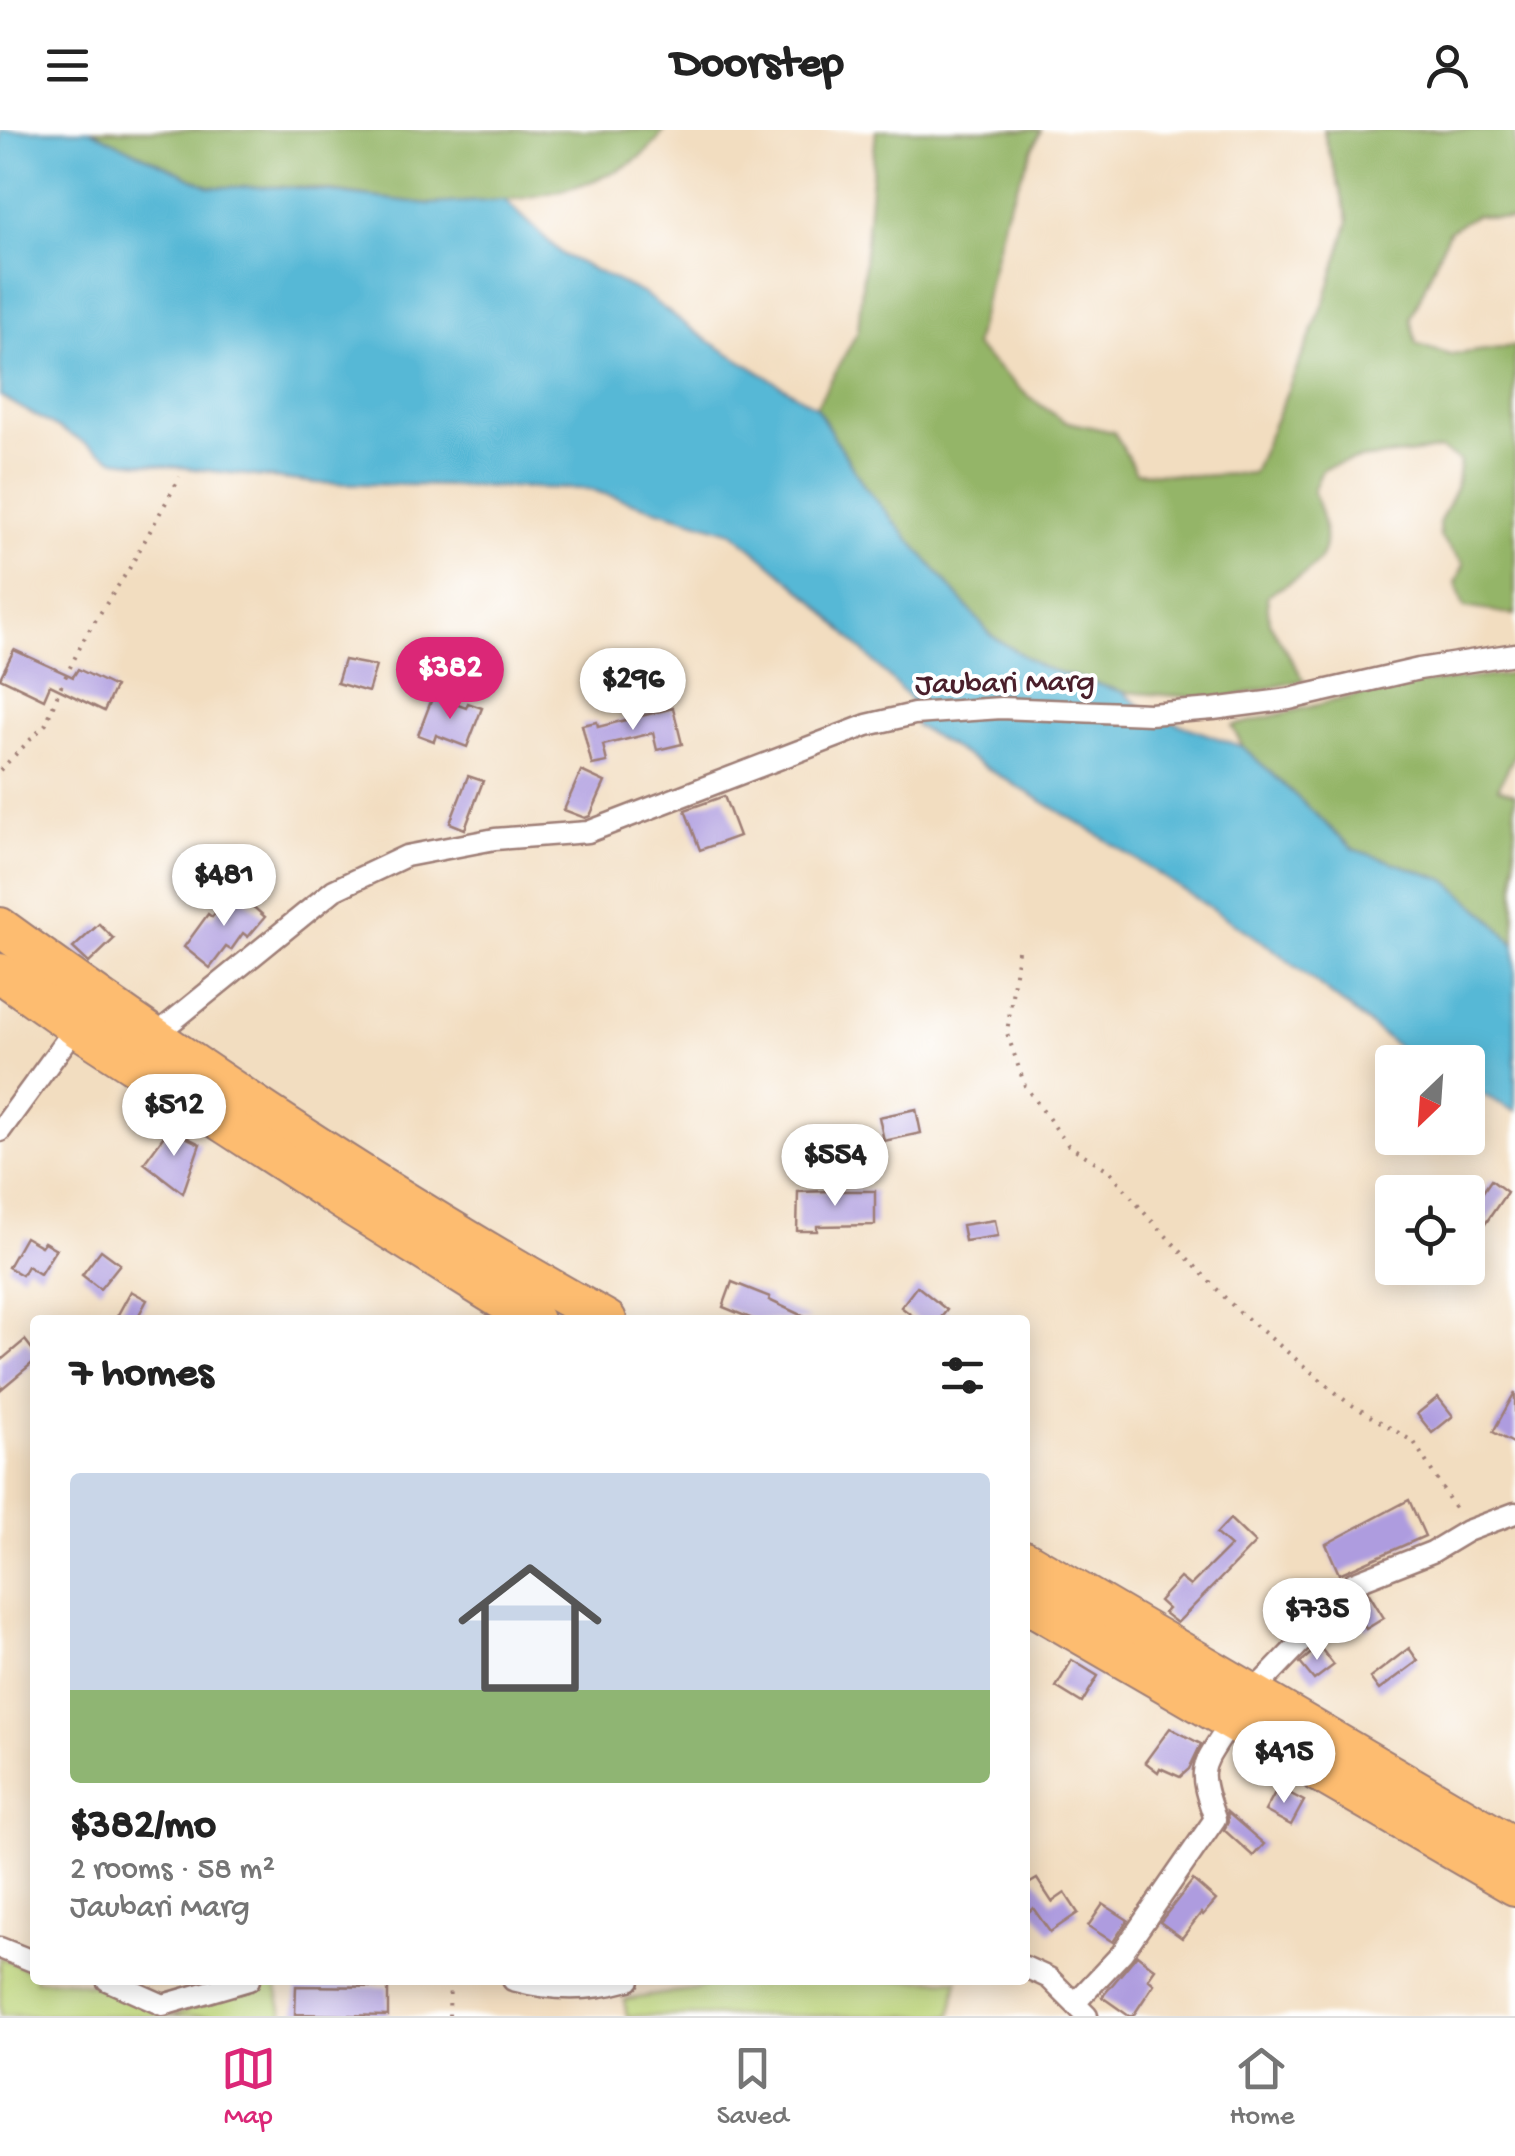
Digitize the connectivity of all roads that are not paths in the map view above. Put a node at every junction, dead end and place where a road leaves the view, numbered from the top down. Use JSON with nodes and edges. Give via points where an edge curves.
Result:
{"nodes":[{"id":1,"x":1515,"y":654,"type":"edge"},
{"id":2,"x":0,"y":928,"type":"edge"},
{"id":3,"x":0,"y":974,"type":"edge"},
{"id":4,"x":76,"y":1027,"type":"junction"},
{"id":5,"x":154,"y":1037,"type":"junction"},
{"id":6,"x":0,"y":1131,"type":"edge"},
{"id":7,"x":526,"y":1315,"type":"edge"},
{"id":8,"x":599,"y":1315,"type":"edge"},
{"id":9,"x":1515,"y":1513,"type":"edge"},
{"id":10,"x":1030,"y":1563,"type":"edge"},
{"id":11,"x":1030,"y":1604,"type":"edge"},
{"id":12,"x":1241,"y":1707,"type":"junction"},
{"id":13,"x":1515,"y":1848,"type":"edge"},
{"id":14,"x":1515,"y":1886,"type":"edge"},
{"id":15,"x":0,"y":1948,"type":"edge"},
{"id":16,"x":30,"y":1960,"type":"edge"},
{"id":17,"x":1030,"y":1968,"type":"edge"},
{"id":18,"x":119,"y":1985,"type":"edge"},
{"id":19,"x":233,"y":1985,"type":"edge"},
{"id":20,"x":532,"y":1985,"type":"edge"},
{"id":21,"x":611,"y":1985,"type":"edge"},
{"id":22,"x":1081,"y":2010,"type":"edge"}],
"edges":[{"from":1,"to":5,"type":"street","name":"Jaubari Marg","via":[[1213,709],[1150,714],[1002,708],[914,714],[867,725],[588,832],[495,839],[406,856],[334,890]]},
{"from":2,"to":5,"type":"highway"},
{"from":3,"to":4,"type":"highway"},
{"from":4,"to":6,"type":"street"},
{"from":4,"to":7,"type":"highway"},
{"from":5,"to":8,"type":"highway","via":[[282,1124]]},
{"from":9,"to":12,"type":"street","via":[[1352,1583],[1322,1627]]},
{"from":10,"to":12,"type":"highway"},
{"from":11,"to":12,"type":"highway"},
{"from":12,"to":13,"type":"highway"},
{"from":12,"to":14,"type":"highway"},
{"from":12,"to":22,"type":"street","via":[[1203,1767],[1215,1819]]},
{"from":15,"to":16,"type":"street"},
{"from":17,"to":22,"type":"street"},
{"from":18,"to":19,"type":"street","via":[[164,2006]]},
{"from":20,"to":21,"type":"street"}]}
